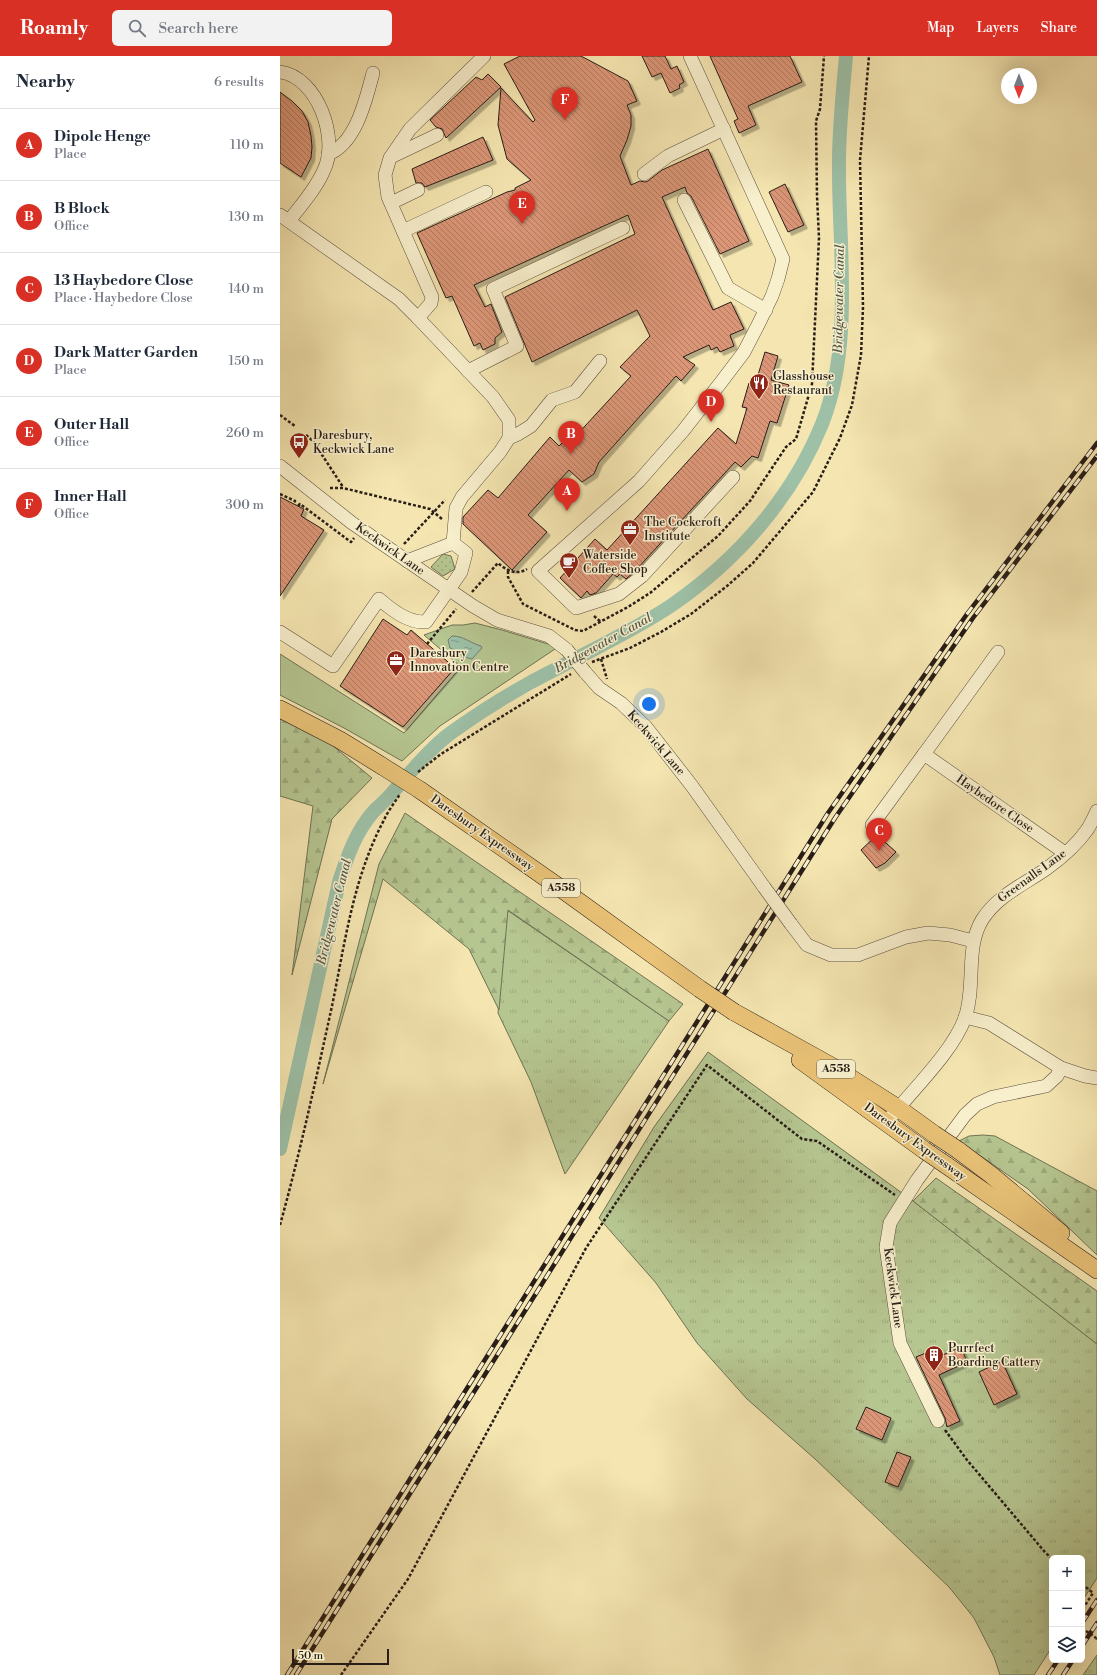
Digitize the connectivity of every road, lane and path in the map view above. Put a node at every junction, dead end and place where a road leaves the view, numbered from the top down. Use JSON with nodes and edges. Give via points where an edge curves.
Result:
{"nodes":[{"id":1,"x":484,"y":56,"type":"edge"},
{"id":2,"x":690,"y":56,"type":"edge"},
{"id":3,"x":824,"y":56,"type":"edge"},
{"id":4,"x":869,"y":56,"type":"edge"},
{"id":5,"x":280,"y":72,"type":"edge"},
{"id":6,"x":373,"y":73,"type":"dead end"},
{"id":7,"x":724,"y":129,"type":"junction"},
{"id":8,"x":437,"y":135,"type":"dead end"},
{"id":9,"x":328,"y":154,"type":"junction"},
{"id":10,"x":390,"y":158,"type":"junction"},
{"id":11,"x":644,"y":174,"type":"dead end"},
{"id":12,"x":418,"y":190,"type":"dead end"},
{"id":13,"x":486,"y":192,"type":"dead end"},
{"id":14,"x":684,"y":200,"type":"dead end"},
{"id":15,"x":391,"y":203,"type":"junction"},
{"id":16,"x":284,"y":218,"type":"edge"},
{"id":17,"x":623,"y":228,"type":"dead end"},
{"id":18,"x":403,"y":231,"type":"junction"},
{"id":19,"x":766,"y":310,"type":"junction"},
{"id":20,"x":418,"y":318,"type":"junction"},
{"id":21,"x":600,"y":361,"type":"dead end"},
{"id":22,"x":468,"y":371,"type":"junction"},
{"id":23,"x":280,"y":415,"type":"edge"},
{"id":24,"x":295,"y":426,"type":"dead end"},
{"id":25,"x":306,"y":435,"type":"dead end"},
{"id":26,"x":509,"y":438,"type":"junction"},
{"id":27,"x":280,"y":466,"type":"edge"},
{"id":28,"x":733,"y":477,"type":"dead end"},
{"id":29,"x":343,"y":488,"type":"junction"},
{"id":30,"x":323,"y":489,"type":"dead end"},
{"id":31,"x":280,"y":494,"type":"edge"},
{"id":32,"x":446,"y":499,"type":"dead end"},
{"id":33,"x":434,"y":512,"type":"junction"},
{"id":34,"x":355,"y":536,"type":"dead end"},
{"id":35,"x":454,"y":537,"type":"junction"},
{"id":36,"x":402,"y":546,"type":"dead end"},
{"id":37,"x":407,"y":561,"type":"junction"},
{"id":38,"x":508,"y":571,"type":"junction"},
{"id":39,"x":538,"y":571,"type":"junction"},
{"id":40,"x":448,"y":588,"type":"junction"},
{"id":41,"x":472,"y":592,"type":"dead end"},
{"id":42,"x":458,"y":607,"type":"dead end"},
{"id":43,"x":280,"y":632,"type":"edge"},
{"id":44,"x":427,"y":644,"type":"dead end"},
{"id":45,"x":998,"y":652,"type":"dead end"},
{"id":46,"x":582,"y":669,"type":"junction"},
{"id":47,"x":280,"y":709,"type":"edge"},
{"id":48,"x":924,"y":754,"type":"junction"},
{"id":49,"x":418,"y":782,"type":"junction"},
{"id":50,"x":402,"y":791,"type":"dead end"},
{"id":51,"x":1097,"y":811,"type":"edge"},
{"id":52,"x":872,"y":825,"type":"dead end"},
{"id":53,"x":1065,"y":853,"type":"junction"},
{"id":54,"x":973,"y":941,"type":"junction"},
{"id":55,"x":734,"y":1012,"type":"junction"},
{"id":56,"x":965,"y":1017,"type":"junction"},
{"id":57,"x":1061,"y":1068,"type":"junction"},
{"id":58,"x":1097,"y":1078,"type":"edge"},
{"id":59,"x":898,"y":1108,"type":"junction"},
{"id":60,"x":887,"y":1122,"type":"junction"},
{"id":61,"x":904,"y":1201,"type":"junction"},
{"id":62,"x":280,"y":1225,"type":"edge"},
{"id":63,"x":1097,"y":1262,"type":"edge"},
{"id":64,"x":1097,"y":1270,"type":"edge"},
{"id":65,"x":938,"y":1421,"type":"joint"},
{"id":66,"x":1049,"y":1556,"type":"edge"},
{"id":67,"x":1085,"y":1586,"type":"edge"},
{"id":68,"x":1085,"y":1606,"type":"edge"},
{"id":69,"x":1085,"y":1630,"type":"edge"},
{"id":70,"x":1096,"y":1639,"type":"edge"},
{"id":71,"x":341,"y":1675,"type":"edge"}],
"edges":[{"from":1,"to":10,"type":"street","via":[[410,129]]},
{"from":2,"to":7,"type":"street"},
{"from":3,"to":38,"type":"path","via":[[820,109],[816,121],[819,238],[812,384],[796,439],[786,447],[750,501],[718,536],[650,593],[628,608],[583,631],[575,630],[523,604],[508,577]]},
{"from":4,"to":46,"type":"path","via":[[860,160],[863,307],[860,355],[852,406],[840,438],[813,492],[754,563],[691,614],[630,648]]},
{"from":5,"to":9,"type":"street","via":[[304,82],[319,104],[326,123]]},
{"from":6,"to":9,"type":"street","via":[[349,138]]},
{"from":7,"to":11,"type":"street","via":[[668,156]]},
{"from":7,"to":19,"type":"street","via":[[783,259]]},
{"from":8,"to":10,"type":"street"},
{"from":9,"to":16,"type":"street","via":[[325,169],[312,192]]},
{"from":10,"to":15,"type":"street","via":[[385,175]]},
{"from":12,"to":15,"type":"street"},
{"from":13,"to":18,"type":"street"},
{"from":14,"to":19,"type":"street","via":[[728,288]]},
{"from":15,"to":18,"type":"street"},
{"from":16,"to":20,"type":"street","via":[[399,299]]},
{"from":17,"to":22,"type":"street","via":[[493,289],[517,346]]},
{"from":18,"to":20,"type":"street","via":[[432,297],[431,303]]},
{"from":19,"to":39,"type":"street","via":[[744,352],[683,431],[639,481]]},
{"from":20,"to":22,"type":"street"},
{"from":21,"to":26,"type":"street","via":[[575,392],[552,400],[532,426]]},
{"from":22,"to":26,"type":"street","via":[[493,397],[509,420]]},
{"from":23,"to":24,"type":"path"},
{"from":25,"to":29,"type":"path","via":[[313,441]]},
{"from":26,"to":35,"type":"street","via":[[462,496],[456,508]]},
{"from":27,"to":37,"type":"street","name":"Keckwick Lane","via":[[352,523]]},
{"from":28,"to":39,"type":"street","via":[[642,576],[620,594],[576,608]]},
{"from":29,"to":30,"type":"path"},
{"from":29,"to":33,"type":"path"},
{"from":31,"to":34,"type":"path","via":[[351,542]]},
{"from":32,"to":33,"type":"path"},
{"from":33,"to":35,"type":"path"},
{"from":33,"to":36,"type":"path"},
{"from":35,"to":37,"type":"street"},
{"from":35,"to":40,"type":"street","via":[[466,553],[461,572]]},
{"from":37,"to":40,"type":"street","name":"Keckwick Lane"},
{"from":38,"to":39,"type":"path","via":[[522,572],[530,567]]},
{"from":38,"to":41,"type":"path","via":[[498,563]]},
{"from":40,"to":43,"type":"street","via":[[426,622],[419,622],[396,612],[379,599],[333,666]]},
{"from":40,"to":46,"type":"street","name":"Keckwick Lane","bridge":true,"via":[[492,617],[549,636],[567,650]]},
{"from":42,"to":44,"type":"path"},
{"from":45,"to":48,"type":"street"},
{"from":46,"to":49,"type":"path","via":[[441,754]]},
{"from":46,"to":54,"type":"street","name":"Keckwick Lane","bridge":true,"via":[[599,688],[621,703],[646,727],[807,945],[831,955],[858,955],[906,937],[928,933]]},
{"from":47,"to":49,"type":"main road","name":"Daresbury Expressway","number":"A558","bridge":true,"via":[[340,740],[382,766]]},
{"from":48,"to":52,"type":"street"},
{"from":48,"to":53,"type":"street","name":"Haybedore Close"},
{"from":49,"to":55,"type":"main road","name":"Daresbury Expressway","number":"A558","bridge":true,"via":[[556,885]]},
{"from":50,"to":62,"type":"path","via":[[384,820],[350,911],[317,1076]]},
{"from":51,"to":53,"type":"street","name":"Greenalls Lane","via":[[1087,830]]},
{"from":53,"to":54,"type":"street","name":"Greenalls Lane","via":[[994,904],[982,920]]},
{"from":54,"to":56,"type":"street","name":"Greenalls Lane","via":[[971,990]]},
{"from":55,"to":59,"type":"main road","name":"Daresbury Expressway","number":"A558","via":[[835,1068]]},
{"from":55,"to":60,"type":"main road","name":"Daresbury Expressway","number":"A558"},
{"from":56,"to":57,"type":"street","via":[[989,1023]]},
{"from":56,"to":59,"type":"street","via":[[956,1038]]},
{"from":57,"to":58,"type":"street"},
{"from":57,"to":61,"type":"street","name":"Keckwick Lane","via":[[1057,1076],[1046,1086],[993,1097],[977,1104],[965,1115]]},
{"from":59,"to":60,"type":"street"},
{"from":59,"to":63,"type":"main road","name":"Daresbury Expressway","number":"A558","bridge":true,"via":[[990,1174]]},
{"from":60,"to":64,"type":"main road","name":"Daresbury Expressway","number":"A558","bridge":true},
{"from":61,"to":65,"type":"street","name":"Keckwick Lane","via":[[890,1223],[886,1247],[900,1342]]},
{"from":61,"to":71,"type":"path","via":[[817,1141],[802,1139],[707,1065],[586,1248],[408,1579]]},
{"from":65,"to":66,"type":"path","via":[[967,1460]]},
{"from":67,"to":68,"type":"path","via":[[1094,1593]]},
{"from":69,"to":70,"type":"path","bridge":true}]}
